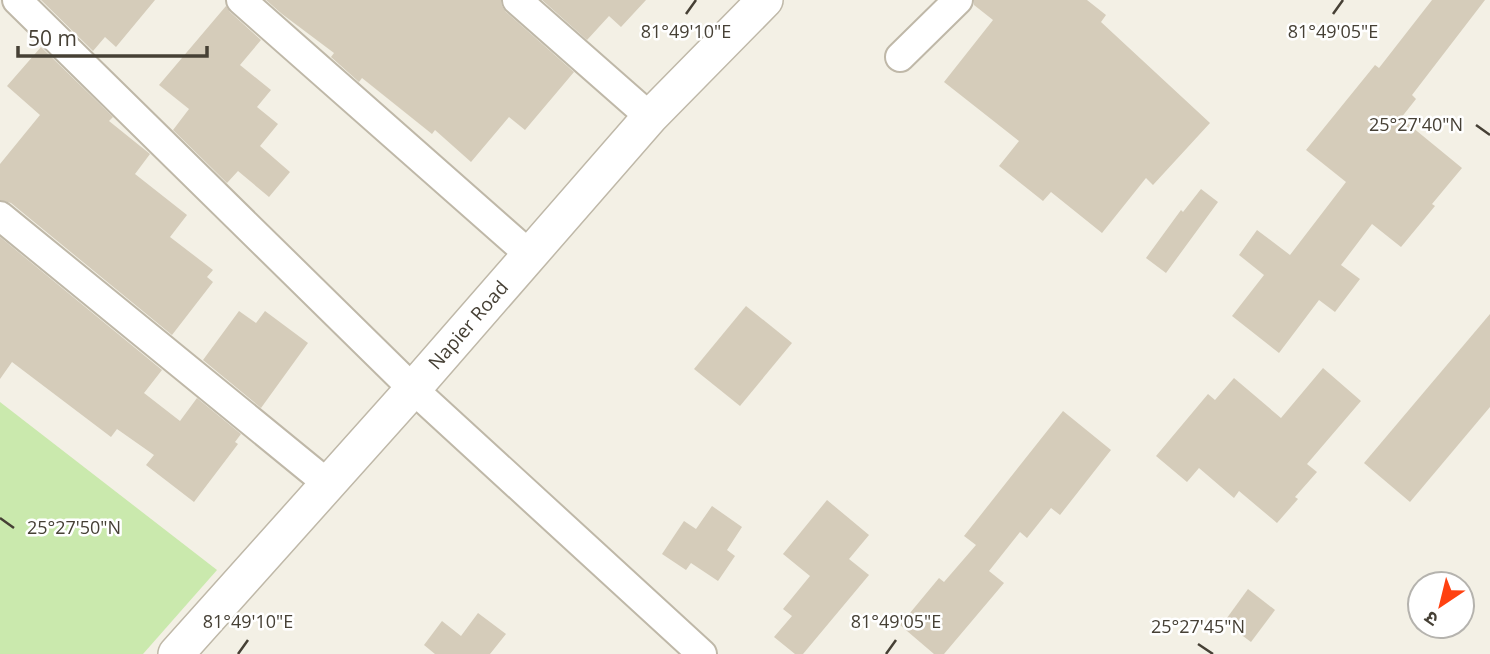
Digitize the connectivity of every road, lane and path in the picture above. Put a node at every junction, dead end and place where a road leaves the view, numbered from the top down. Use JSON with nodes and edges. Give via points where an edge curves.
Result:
{"nodes":[{"id":1,"x":17,"y":0,"type":"edge"},
{"id":2,"x":241,"y":0,"type":"edge"},
{"id":3,"x":517,"y":0,"type":"edge"},
{"id":4,"x":765,"y":0,"type":"edge"},
{"id":5,"x":952,"y":2,"type":"edge"},
{"id":6,"x":900,"y":57,"type":"dead end"},
{"id":7,"x":650,"y":117,"type":"junction"},
{"id":8,"x":0,"y":216,"type":"edge"},
{"id":9,"x":530,"y":255,"type":"junction"},
{"id":10,"x":413,"y":388,"type":"junction"},
{"id":11,"x":328,"y":484,"type":"junction"},
{"id":12,"x":176,"y":654,"type":"edge"},
{"id":13,"x":702,"y":654,"type":"edge"}],
"edges":[{"from":1,"to":10,"type":"street"},
{"from":2,"to":9,"type":"street"},
{"from":3,"to":7,"type":"street"},
{"from":4,"to":7,"type":"street","name":"Napier Road"},
{"from":5,"to":6,"type":"street"},
{"from":7,"to":9,"type":"street","name":"Napier Road"},
{"from":8,"to":11,"type":"street"},
{"from":9,"to":10,"type":"street","name":"Napier Road"},
{"from":10,"to":11,"type":"street","name":"Napier Road"},
{"from":10,"to":13,"type":"street"},
{"from":11,"to":12,"type":"street","name":"Napier Road"}]}
